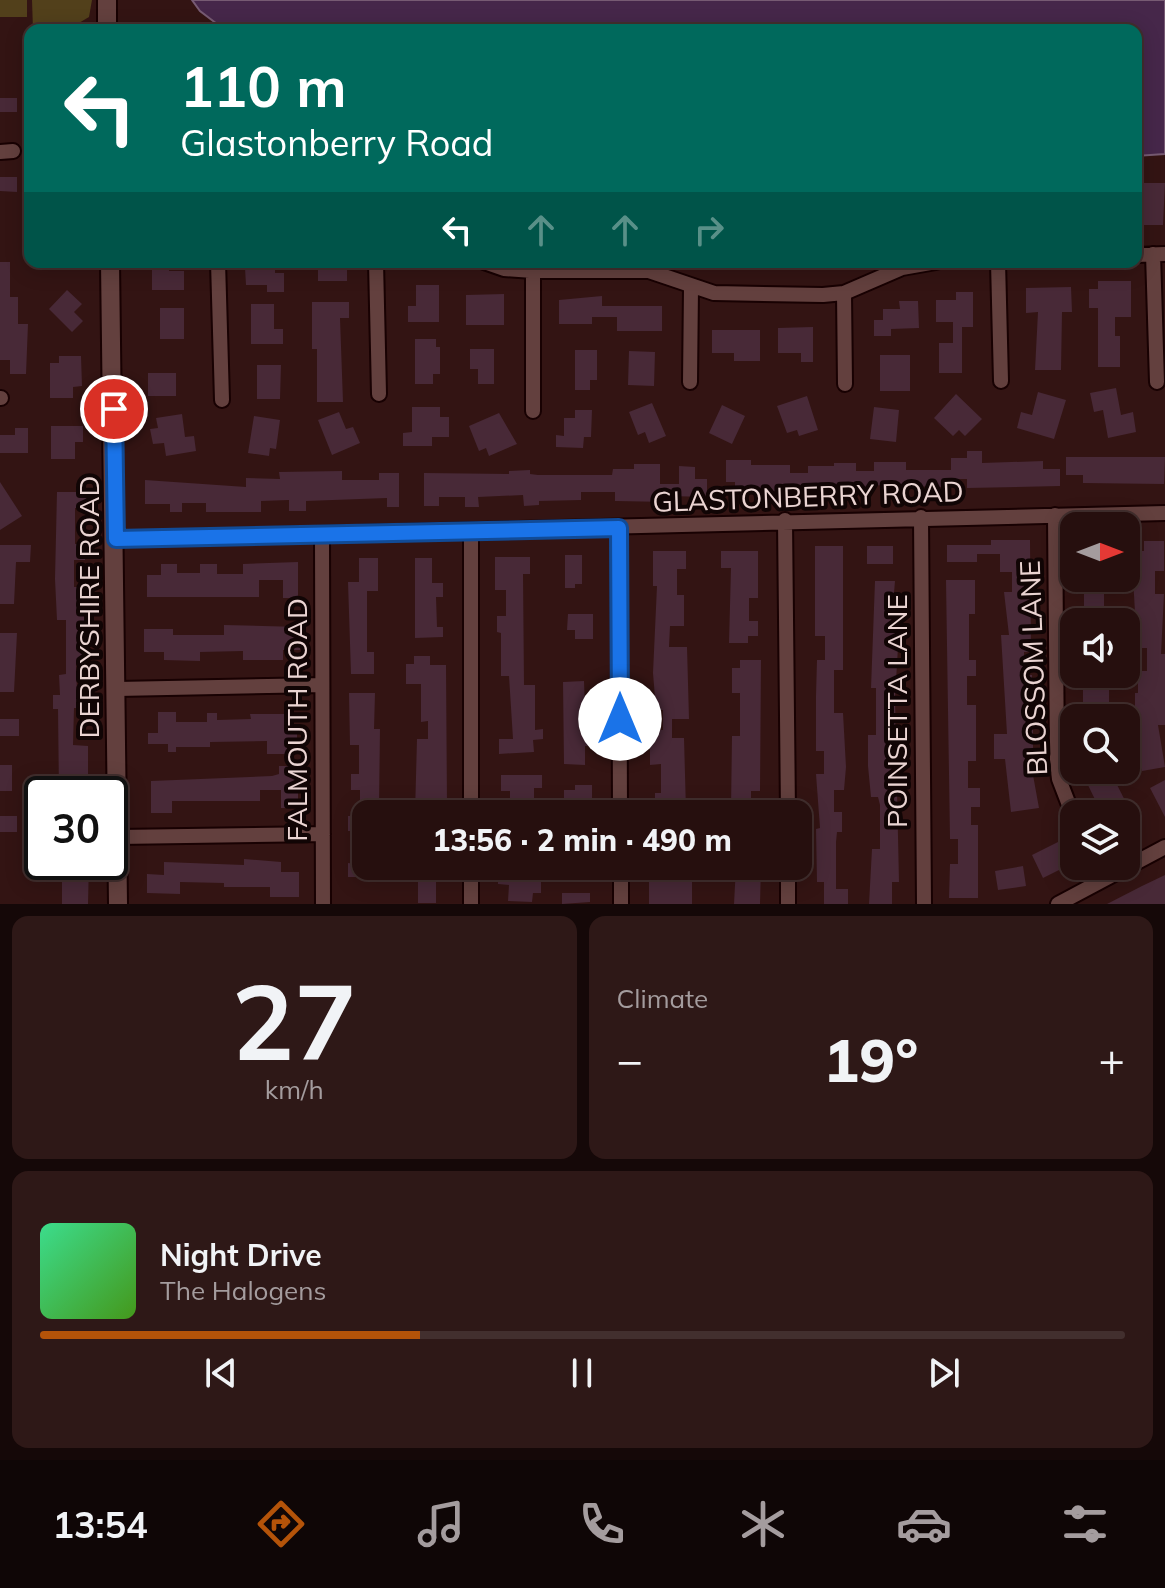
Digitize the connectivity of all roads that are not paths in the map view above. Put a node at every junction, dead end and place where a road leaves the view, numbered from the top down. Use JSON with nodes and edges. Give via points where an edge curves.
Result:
{"nodes":[{"id":1,"x":107,"y":0,"type":"edge"},
{"id":2,"x":107,"y":24,"type":"edge"},
{"id":3,"x":1159,"y":254,"type":"edge"},
{"id":4,"x":110,"y":268,"type":"edge"},
{"id":5,"x":218,"y":268,"type":"edge"},
{"id":6,"x":376,"y":268,"type":"edge"},
{"id":7,"x":501,"y":268,"type":"edge"},
{"id":8,"x":902,"y":268,"type":"edge"},
{"id":9,"x":998,"y":268,"type":"edge"},
{"id":10,"x":533,"y":271,"type":"junction"},
{"id":11,"x":691,"y":288,"type":"junction"},
{"id":12,"x":844,"y":293,"type":"junction"},
{"id":13,"x":1001,"y":381,"type":"dead end"},
{"id":14,"x":690,"y":382,"type":"dead end"},
{"id":15,"x":1157,"y":382,"type":"dead end"},
{"id":16,"x":845,"y":384,"type":"dead end"},
{"id":17,"x":379,"y":394,"type":"dead end"},
{"id":18,"x":222,"y":400,"type":"dead end"},
{"id":19,"x":533,"y":411,"type":"dead end"},
{"id":20,"x":1165,"y":513,"type":"edge"},
{"id":21,"x":1055,"y":515,"type":"junction"},
{"id":22,"x":921,"y":517,"type":"junction"},
{"id":23,"x":785,"y":520,"type":"junction"},
{"id":24,"x":619,"y":528,"type":"junction"},
{"id":25,"x":471,"y":532,"type":"junction"},
{"id":26,"x":322,"y":536,"type":"junction"},
{"id":27,"x":116,"y":539,"type":"junction"},
{"id":28,"x":322,"y":685,"type":"junction"},
{"id":29,"x":117,"y":689,"type":"junction"},
{"id":30,"x":118,"y":776,"type":"edge"},
{"id":31,"x":471,"y":800,"type":"edge"},
{"id":32,"x":620,"y":800,"type":"edge"},
{"id":33,"x":788,"y":800,"type":"edge"},
{"id":34,"x":1067,"y":800,"type":"edge"},
{"id":35,"x":323,"y":834,"type":"junction"},
{"id":36,"x":128,"y":837,"type":"edge"},
{"id":37,"x":1165,"y":847,"type":"edge"},
{"id":38,"x":1140,"y":857,"type":"edge"},
{"id":39,"x":118,"y":880,"type":"edge"},
{"id":40,"x":471,"y":880,"type":"edge"},
{"id":41,"x":621,"y":880,"type":"edge"},
{"id":42,"x":788,"y":880,"type":"edge"},
{"id":43,"x":1092,"y":880,"type":"edge"},
{"id":44,"x":118,"y":904,"type":"edge"},
{"id":45,"x":323,"y":904,"type":"edge"},
{"id":46,"x":471,"y":904,"type":"edge"},
{"id":47,"x":621,"y":904,"type":"edge"},
{"id":48,"x":788,"y":904,"type":"edge"},
{"id":49,"x":924,"y":904,"type":"edge"},
{"id":50,"x":1058,"y":904,"type":"edge"}],
"edges":[{"from":1,"to":2,"type":"street"},
{"from":3,"to":15,"type":"street"},
{"from":4,"to":27,"type":"street","name":"DERBYSHIRE ROAD"},
{"from":5,"to":18,"type":"street"},
{"from":6,"to":17,"type":"street"},
{"from":7,"to":10,"type":"street"},
{"from":8,"to":12,"type":"street"},
{"from":9,"to":13,"type":"street"},
{"from":10,"to":11,"type":"street","via":[[649,271]]},
{"from":10,"to":19,"type":"street"},
{"from":11,"to":12,"type":"street","via":[[714,293]]},
{"from":11,"to":14,"type":"street"},
{"from":12,"to":16,"type":"street"},
{"from":20,"to":21,"type":"street","name":"GLASTONBERRY ROAD"},
{"from":21,"to":22,"type":"street","name":"GLASTONBERRY ROAD"},
{"from":21,"to":34,"type":"street","name":"BLOSSOM LANE","via":[[1057,762]]},
{"from":22,"to":23,"type":"street","name":"GLASTONBERRY ROAD"},
{"from":22,"to":49,"type":"street","name":"POINSETTA LANE"},
{"from":23,"to":24,"type":"street","name":"GLASTONBERRY ROAD"},
{"from":23,"to":33,"type":"street"},
{"from":24,"to":25,"type":"street","name":"GLASTONBERRY ROAD"},
{"from":24,"to":32,"type":"street"},
{"from":25,"to":26,"type":"street","name":"GLASTONBERRY ROAD"},
{"from":25,"to":31,"type":"street"},
{"from":26,"to":27,"type":"street","name":"GLASTONBERRY ROAD"},
{"from":26,"to":28,"type":"street","name":"FALMOUTH ROAD"},
{"from":27,"to":29,"type":"street","name":"DERBYSHIRE ROAD"},
{"from":28,"to":29,"type":"street"},
{"from":28,"to":35,"type":"street","name":"FALMOUTH ROAD"},
{"from":29,"to":30,"type":"street","name":"DERBYSHIRE ROAD"},
{"from":35,"to":36,"type":"street"},
{"from":35,"to":45,"type":"street","name":"FALMOUTH ROAD"},
{"from":37,"to":38,"type":"street"},
{"from":39,"to":44,"type":"street","name":"DERBYSHIRE ROAD"},
{"from":40,"to":46,"type":"street"},
{"from":41,"to":47,"type":"street"},
{"from":42,"to":48,"type":"street"},
{"from":43,"to":50,"type":"street"}]}
